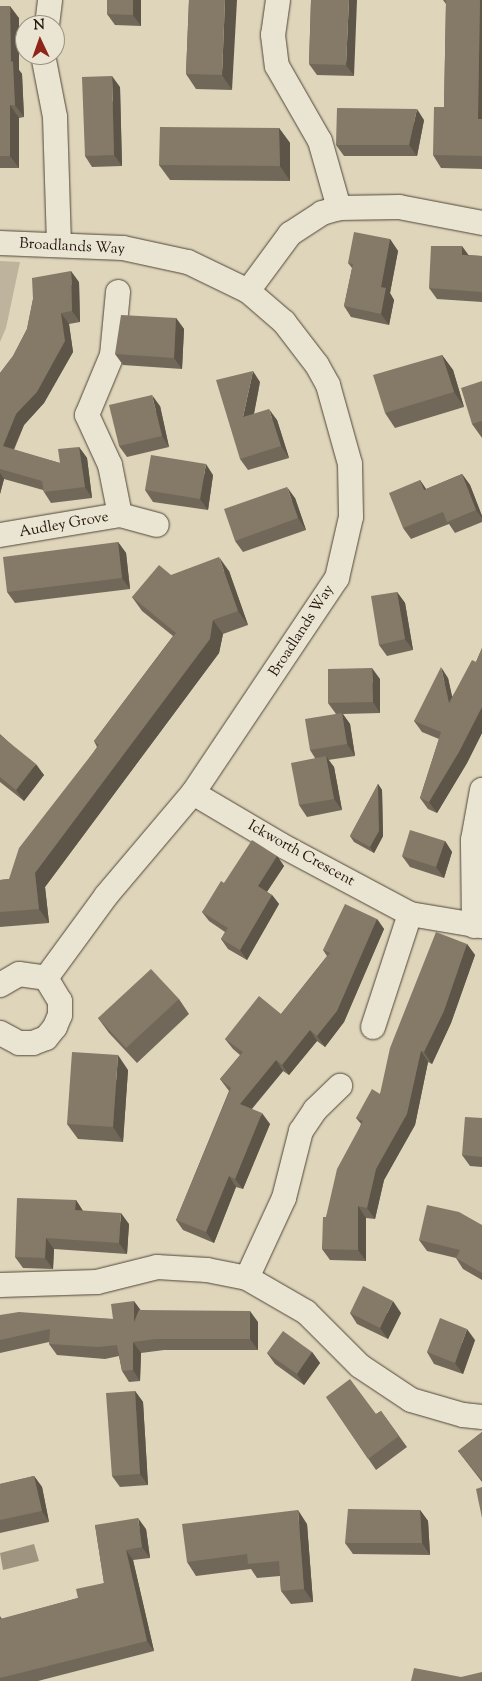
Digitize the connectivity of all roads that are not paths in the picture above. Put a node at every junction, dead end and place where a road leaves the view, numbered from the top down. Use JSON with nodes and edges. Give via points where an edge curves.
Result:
{"nodes":[{"id":1,"x":50,"y":0,"type":"edge"},
{"id":2,"x":278,"y":0,"type":"edge"},
{"id":3,"x":48,"y":15,"type":"edge"},
{"id":4,"x":45,"y":65,"type":"edge"},
{"id":5,"x":339,"y":208,"type":"junction"},
{"id":6,"x":482,"y":223,"type":"edge"},
{"id":7,"x":0,"y":243,"type":"edge"},
{"id":8,"x":59,"y":246,"type":"junction"},
{"id":9,"x":248,"y":291,"type":"junction"},
{"id":10,"x":118,"y":292,"type":"dead end"},
{"id":11,"x":120,"y":515,"type":"junction"},
{"id":12,"x":157,"y":525,"type":"dead end"},
{"id":13,"x":0,"y":535,"type":"edge"},
{"id":14,"x":482,"y":790,"type":"edge"},
{"id":15,"x":194,"y":793,"type":"junction"},
{"id":16,"x":410,"y":914,"type":"junction"},
{"id":17,"x":478,"y":926,"type":"edge"},
{"id":18,"x":46,"y":978,"type":"junction"},
{"id":19,"x":0,"y":985,"type":"edge"},
{"id":20,"x":373,"y":1027,"type":"dead end"},
{"id":21,"x":1,"y":1039,"type":"edge"},
{"id":22,"x":340,"y":1086,"type":"dead end"},
{"id":23,"x":247,"y":1278,"type":"junction"},
{"id":24,"x":0,"y":1285,"type":"edge"},
{"id":25,"x":482,"y":1417,"type":"edge"}],
"edges":[{"from":1,"to":3,"type":"street"},
{"from":2,"to":5,"type":"street","via":[[273,35],[277,66],[320,141]]},
{"from":4,"to":8,"type":"street","via":[[55,117]]},
{"from":5,"to":6,"type":"street","via":[[399,207]]},
{"from":5,"to":9,"type":"street","via":[[322,213],[290,234]]},
{"from":7,"to":8,"type":"street","name":"Broadlands Way"},
{"from":8,"to":9,"type":"street","name":"Broadlands Way","via":[[123,248],[188,262]]},
{"from":9,"to":15,"type":"street","name":"Broadlands Way","via":[[295,336],[328,385],[350,464],[351,517],[337,578]]},
{"from":10,"to":11,"type":"street","via":[[112,355],[87,415],[110,465]]},
{"from":11,"to":12,"type":"street","name":"Audley Grove"},
{"from":11,"to":13,"type":"street","name":"Audley Grove"},
{"from":14,"to":17,"type":"street","via":[[473,840]]},
{"from":15,"to":16,"type":"street","name":"Ickworth Crescent","via":[[281,845]]},
{"from":15,"to":18,"type":"street","name":"Broadlands Way","via":[[106,896]]},
{"from":16,"to":17,"type":"street","name":"Ickworth Crescent"},
{"from":16,"to":20,"type":"street"},
{"from":18,"to":19,"type":"street","via":[[19,974]]},
{"from":18,"to":21,"type":"street","via":[[60,1001],[60,1015],[55,1028],[46,1038],[33,1043]]},
{"from":22,"to":23,"type":"street","via":[[315,1110],[301,1131],[284,1198]]},
{"from":23,"to":24,"type":"street","via":[[207,1270],[157,1267],[97,1282]]},
{"from":23,"to":25,"type":"street","via":[[306,1312],[360,1366],[411,1400]]}]}
